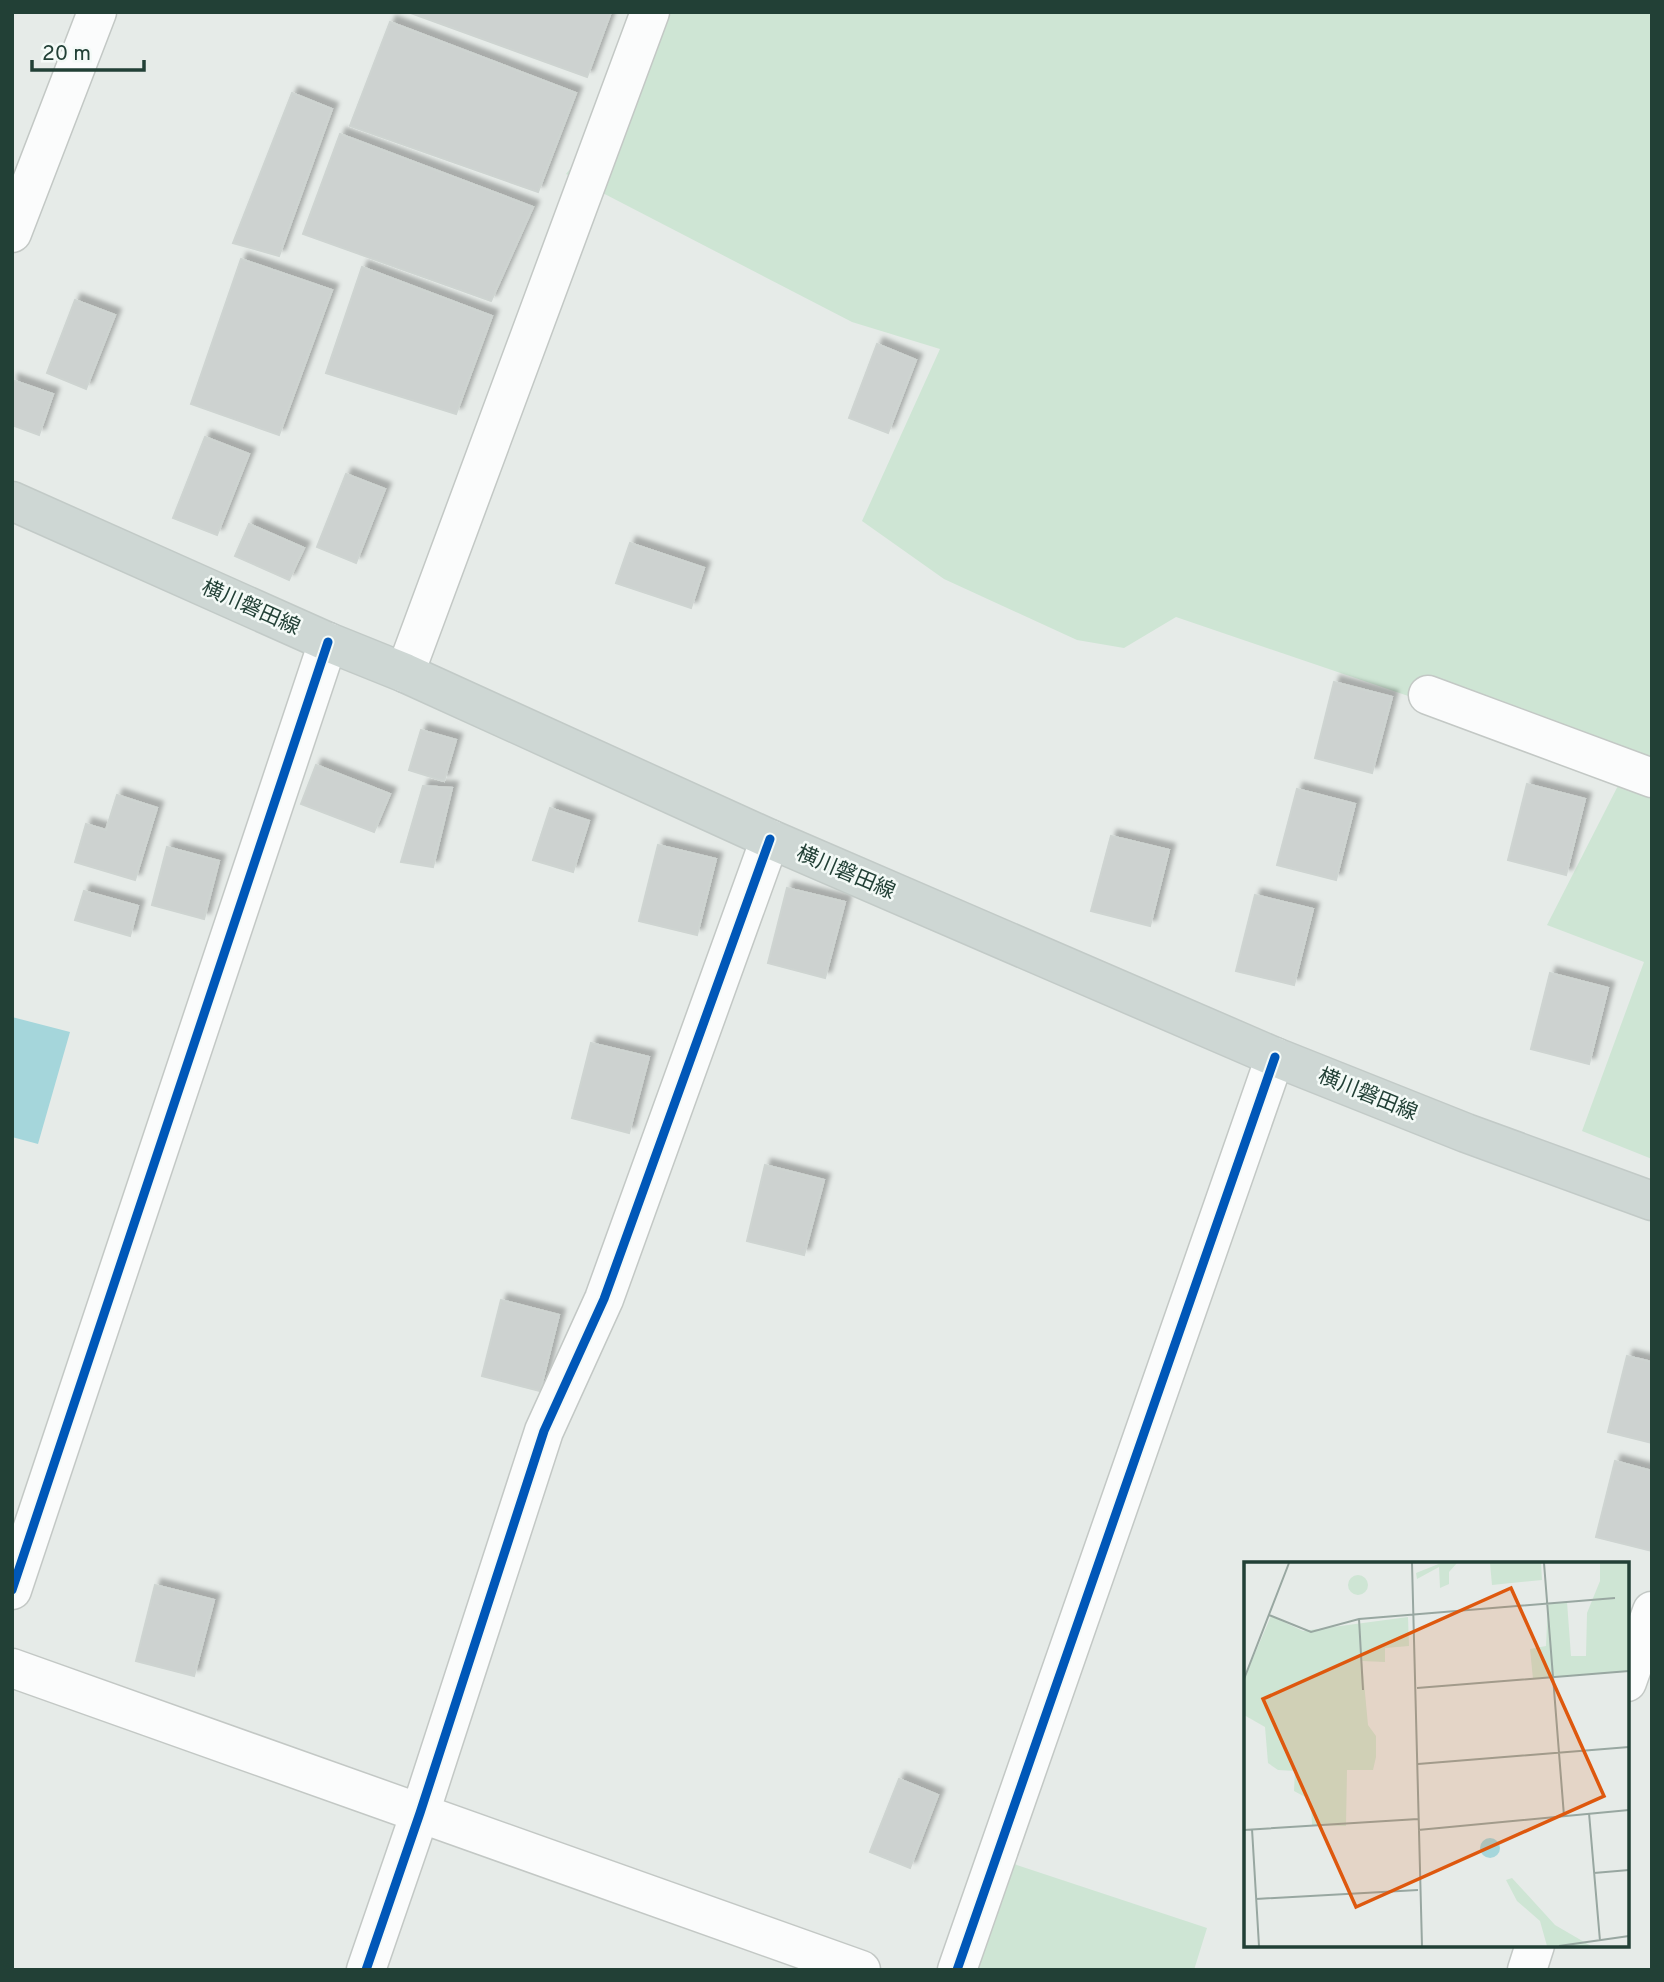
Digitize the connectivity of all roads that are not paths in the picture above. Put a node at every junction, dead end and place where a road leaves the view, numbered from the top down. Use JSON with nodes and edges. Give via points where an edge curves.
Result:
{"nodes":[{"id":1,"x":97,"y":12,"type":"edge"},
{"id":2,"x":650,"y":12,"type":"edge"},
{"id":3,"x":12,"y":233,"type":"edge"},
{"id":4,"x":12,"y":501,"type":"edge"},
{"id":5,"x":328,"y":642,"type":"junction"},
{"id":6,"x":405,"y":673,"type":"junction"},
{"id":7,"x":1428,"y":695,"type":"dead end"},
{"id":8,"x":1652,"y":778,"type":"edge"},
{"id":9,"x":771,"y":839,"type":"junction"},
{"id":10,"x":1275,"y":1058,"type":"junction"},
{"id":11,"x":1652,"y":1201,"type":"edge"},
{"id":12,"x":12,"y":1590,"type":"edge"},
{"id":13,"x":1652,"y":1611,"type":"edge"},
{"id":14,"x":12,"y":1668,"type":"edge"},
{"id":15,"x":1629,"y":1676,"type":"edge"},
{"id":16,"x":420,"y":1813,"type":"junction"},
{"id":17,"x":1534,"y":1947,"type":"edge"},
{"id":18,"x":366,"y":1970,"type":"edge"},
{"id":19,"x":861,"y":1970,"type":"edge"},
{"id":20,"x":957,"y":1970,"type":"edge"},
{"id":21,"x":1527,"y":1970,"type":"edge"}],
"edges":[{"from":1,"to":3,"type":"street"},
{"from":2,"to":6,"type":"street"},
{"from":4,"to":5,"type":"main road","name":"横川磐田線"},
{"from":5,"to":6,"type":"main road","name":"横川磐田線"},
{"from":5,"to":12,"type":"street"},
{"from":6,"to":9,"type":"main road","name":"横川磐田線"},
{"from":7,"to":8,"type":"street"},
{"from":9,"to":10,"type":"main road","name":"横川磐田線"},
{"from":9,"to":16,"type":"street","via":[[604,1299],[544,1431]]},
{"from":10,"to":11,"type":"main road","name":"横川磐田線"},
{"from":10,"to":20,"type":"street"},
{"from":13,"to":15,"type":"street"},
{"from":14,"to":16,"type":"street"},
{"from":16,"to":18,"type":"street"},
{"from":16,"to":19,"type":"street"},
{"from":17,"to":21,"type":"street"}]}
